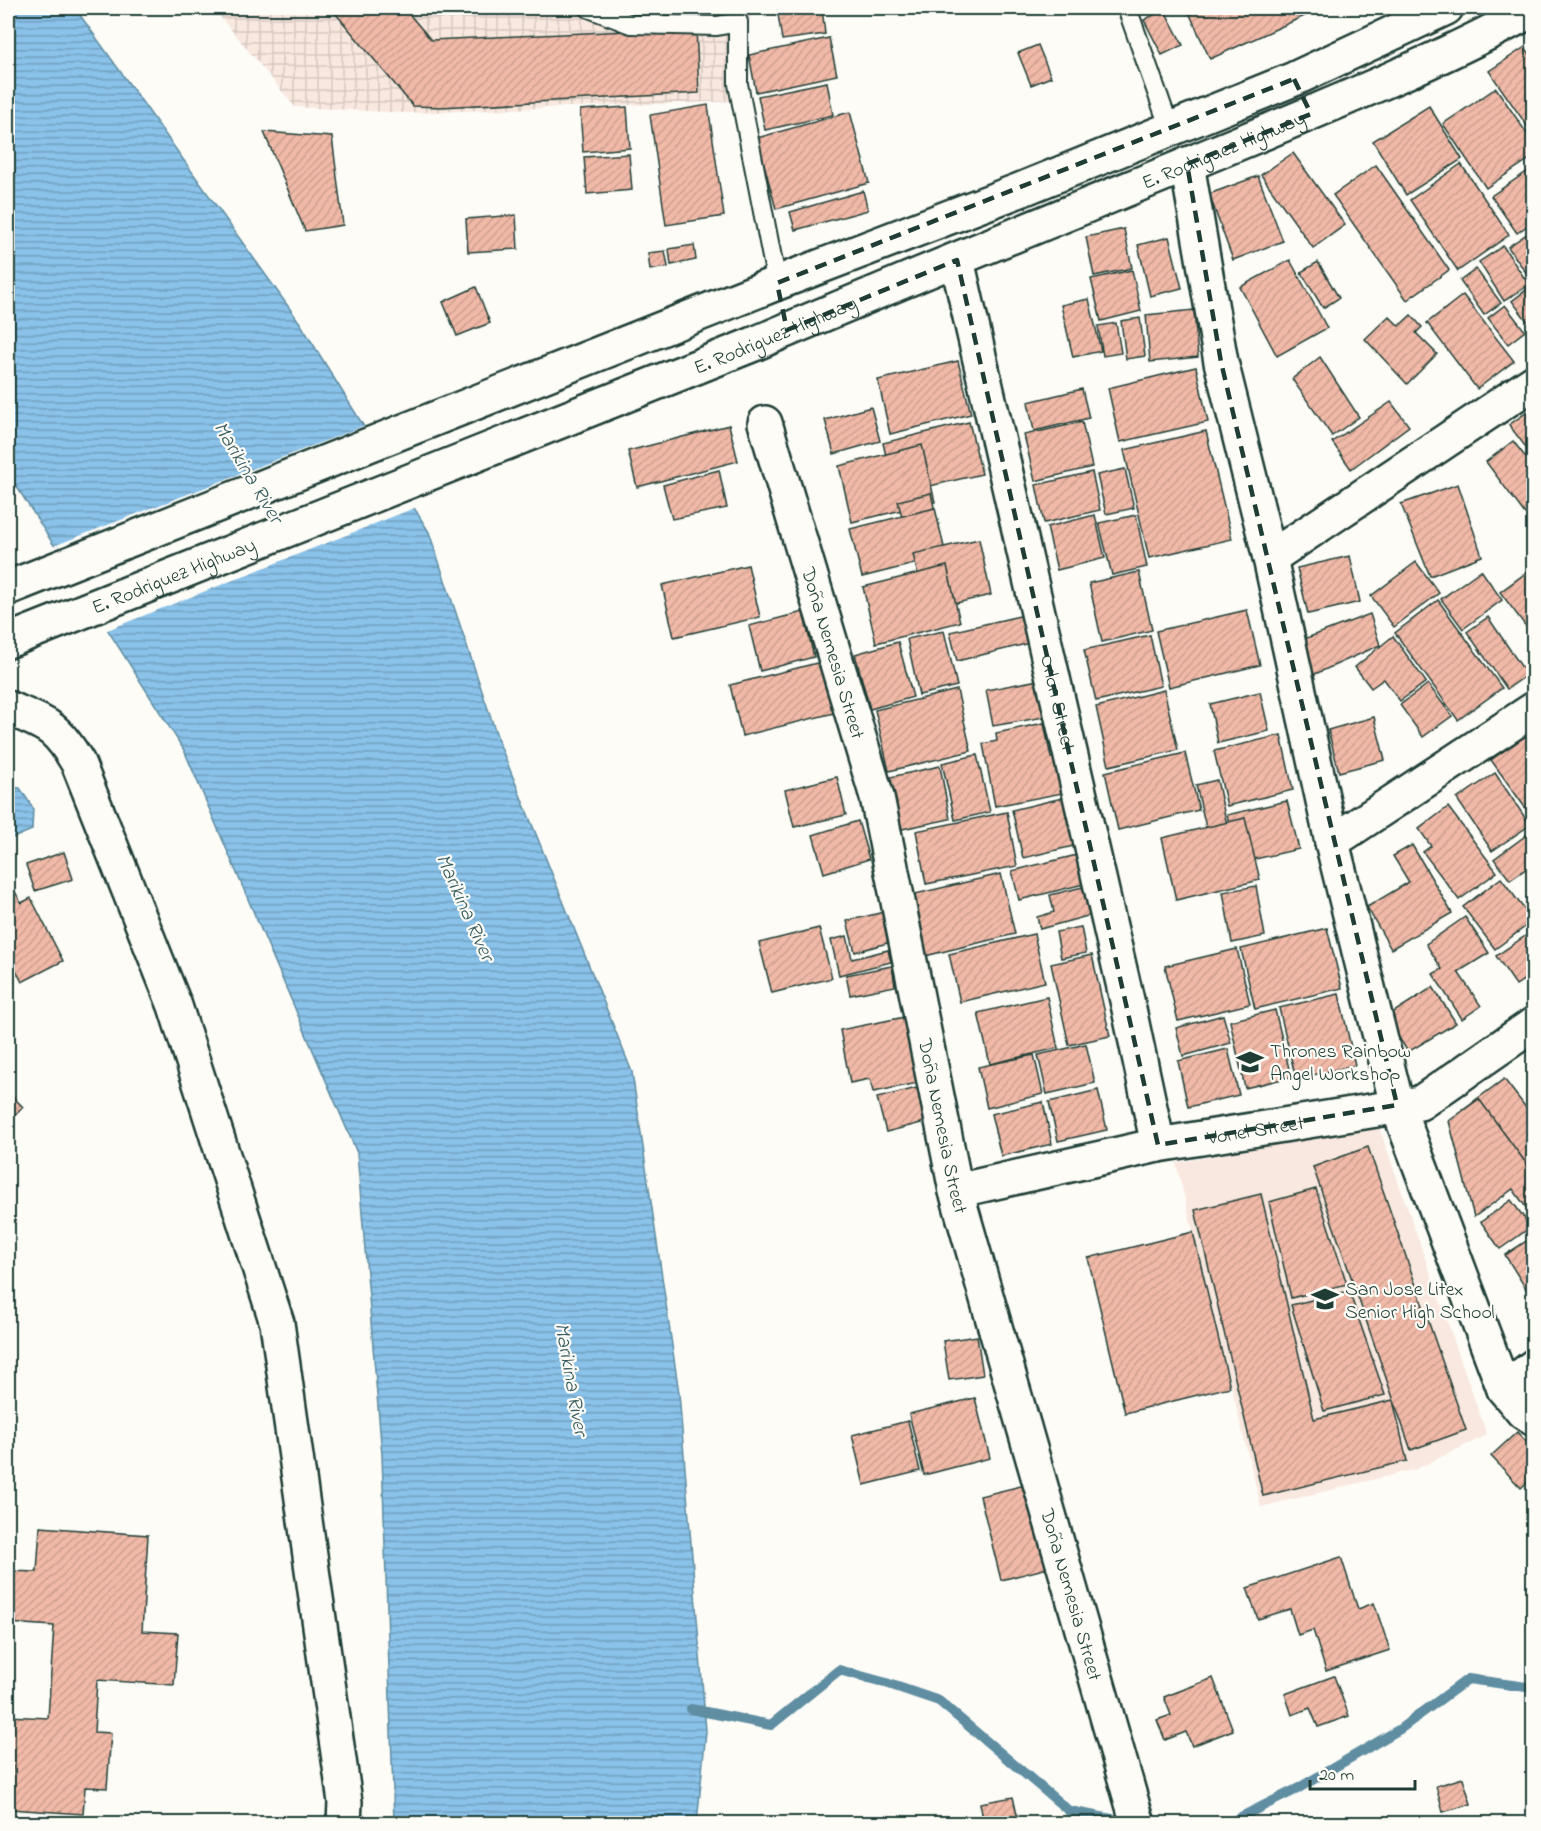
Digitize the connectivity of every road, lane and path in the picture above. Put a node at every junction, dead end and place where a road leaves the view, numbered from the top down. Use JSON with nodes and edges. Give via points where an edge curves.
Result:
{"nodes":[{"id":1,"x":589,"y":8,"type":"edge"},
{"id":2,"x":1127,"y":8,"type":"edge"},
{"id":3,"x":1446,"y":8,"type":"edge"},
{"id":4,"x":1533,"y":9,"type":"edge"},
{"id":5,"x":740,"y":15,"type":"edge"},
{"id":6,"x":1294,"y":79,"type":"junction"},
{"id":7,"x":1311,"y":114,"type":"junction"},
{"id":8,"x":1170,"y":129,"type":"junction"},
{"id":9,"x":1187,"y":164,"type":"junction"},
{"id":10,"x":957,"y":260,"type":"junction"},
{"id":11,"x":777,"y":283,"type":"junction"},
{"id":12,"x":787,"y":330,"type":"junction"},
{"id":13,"x":1533,"y":382,"type":"edge"},
{"id":14,"x":765,"y":423,"type":"dead end"},
{"id":15,"x":1270,"y":558,"type":"junction"},
{"id":16,"x":8,"y":588,"type":"edge"},
{"id":17,"x":8,"y":640,"type":"edge"},
{"id":18,"x":8,"y":708,"type":"edge"},
{"id":19,"x":1533,"y":709,"type":"edge"},
{"id":20,"x":1332,"y":842,"type":"junction"},
{"id":21,"x":1533,"y":1024,"type":"edge"},
{"id":22,"x":1397,"y":1105,"type":"junction"},
{"id":23,"x":1158,"y":1145,"type":"junction"},
{"id":24,"x":956,"y":1191,"type":"junction"},
{"id":25,"x":1533,"y":1366,"type":"edge"},
{"id":26,"x":1504,"y":1389,"type":"junction"},
{"id":27,"x":1533,"y":1419,"type":"edge"},
{"id":28,"x":1135,"y":1815,"type":"edge"},
{"id":29,"x":344,"y":1824,"type":"edge"}],
"edges":[{"from":1,"to":5,"type":"lane","via":[[631,24],[717,26]]},
{"from":2,"to":8,"type":"lane"},
{"from":3,"to":6,"type":"street","name":"E. Rodriguez Highway"},
{"from":4,"to":7,"type":"street","name":"E. Rodriguez Highway","via":[[1414,69]]},
{"from":5,"to":11,"type":"lane","via":[[738,84]]},
{"from":6,"to":7,"type":"street"},
{"from":6,"to":8,"type":"street","name":"E. Rodriguez Highway"},
{"from":7,"to":9,"type":"street","name":"E. Rodriguez Highway"},
{"from":8,"to":11,"type":"street","name":"E. Rodriguez Highway"},
{"from":9,"to":10,"type":"street","name":"E. Rodriguez Highway"},
{"from":9,"to":15,"type":"street","via":[[1221,362]]},
{"from":10,"to":12,"type":"street","name":"E. Rodriguez Highway"},
{"from":10,"to":23,"type":"street","name":"Orlon Street"},
{"from":11,"to":12,"type":"street"},
{"from":11,"to":16,"type":"street","name":"E. Rodriguez Highway"},
{"from":12,"to":17,"type":"street","name":"E. Rodriguez Highway"},
{"from":13,"to":15,"type":"street"},
{"from":14,"to":24,"type":"street","name":"Doña Nemesia Street","via":[[877,797]]},
{"from":15,"to":20,"type":"street"},
{"from":18,"to":29,"type":"street","via":[[51,727],[78,763],[175,1006],[277,1323],[345,1802]]},
{"from":19,"to":20,"type":"street"},
{"from":20,"to":22,"type":"street"},
{"from":21,"to":22,"type":"street","name":"Vonel Street","via":[[1420,1103]]},
{"from":22,"to":23,"type":"street","name":"Vonel Street"},
{"from":22,"to":26,"type":"street"},
{"from":23,"to":24,"type":"street","name":"Vonel Street"},
{"from":24,"to":28,"type":"street","name":"Doña Nemesia Street"},
{"from":25,"to":26,"type":"street"},
{"from":26,"to":27,"type":"street"}]}
